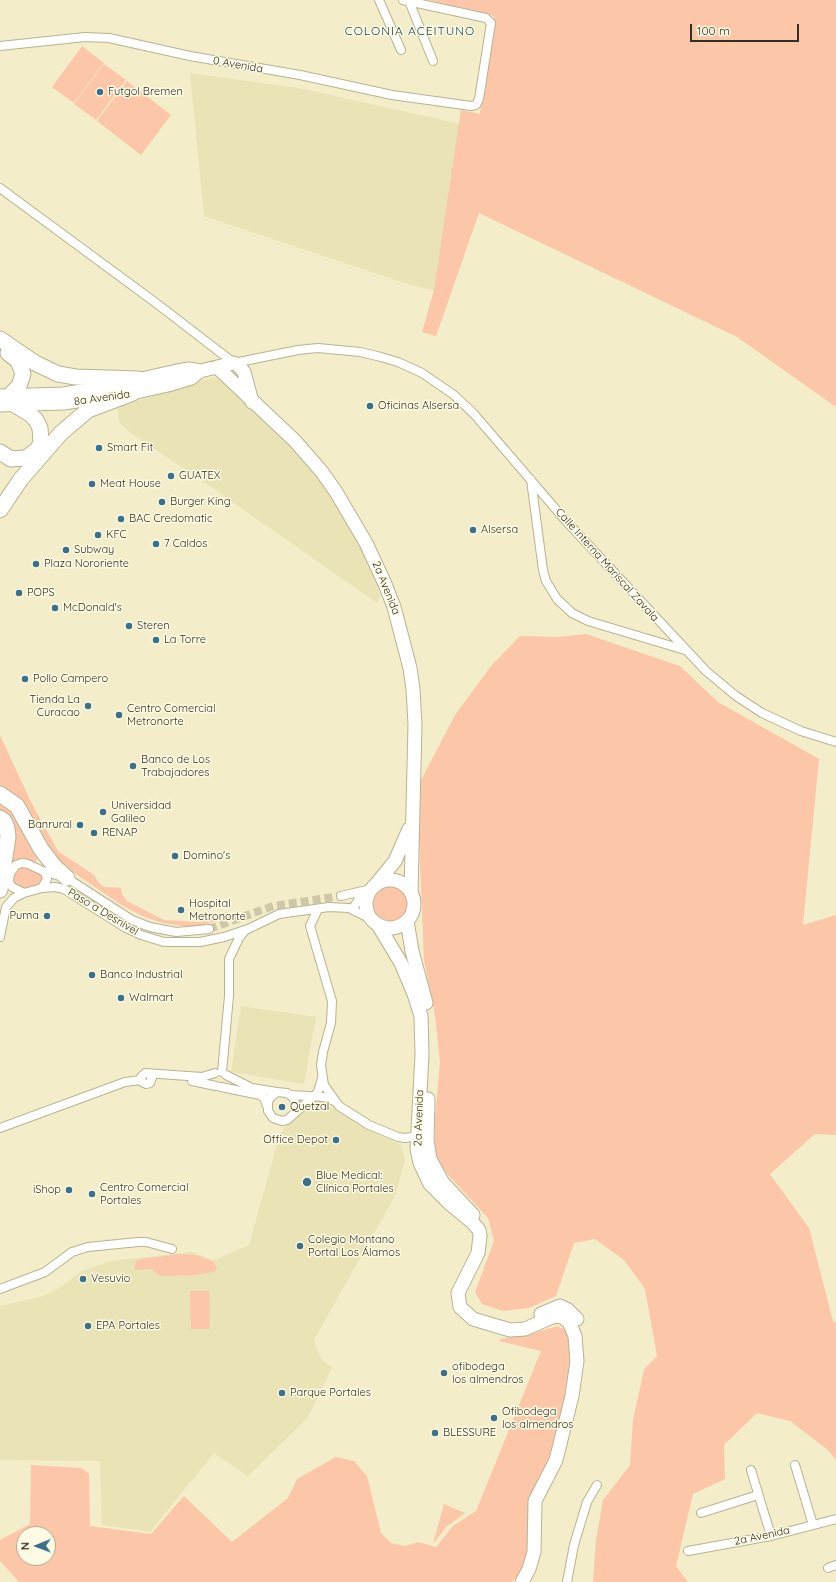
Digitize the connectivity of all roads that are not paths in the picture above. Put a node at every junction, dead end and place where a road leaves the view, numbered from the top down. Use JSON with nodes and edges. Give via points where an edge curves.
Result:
{"nodes":[{"id":1,"x":379,"y":0,"type":"edge"},
{"id":2,"x":406,"y":1,"type":"edge"},
{"id":3,"x":0,"y":46,"type":"edge"},
{"id":4,"x":401,"y":50,"type":"dead end"},
{"id":5,"x":433,"y":61,"type":"dead end"},
{"id":6,"x":0,"y":188,"type":"edge"},
{"id":7,"x":0,"y":339,"type":"edge"},
{"id":8,"x":0,"y":350,"type":"edge"},
{"id":9,"x":398,"y":362,"type":"joint"},
{"id":10,"x":234,"y":363,"type":"junction"},
{"id":11,"x":217,"y":367,"type":"junction"},
{"id":12,"x":200,"y":371,"type":"junction"},
{"id":13,"x":138,"y":379,"type":"junction"},
{"id":14,"x":132,"y":393,"type":"junction"},
{"id":15,"x":6,"y":400,"type":"edge"},
{"id":16,"x":252,"y":403,"type":"junction"},
{"id":17,"x":0,"y":452,"type":"edge"},
{"id":18,"x":530,"y":479,"type":"junction"},
{"id":19,"x":0,"y":510,"type":"edge"},
{"id":20,"x":685,"y":650,"type":"junction"},
{"id":21,"x":836,"y":742,"type":"edge"},
{"id":22,"x":0,"y":794,"type":"edge"},
{"id":23,"x":413,"y":816,"type":"junction"},
{"id":24,"x":0,"y":818,"type":"edge"},
{"id":25,"x":41,"y":849,"type":"junction"},
{"id":26,"x":45,"y":872,"type":"junction"},
{"id":27,"x":67,"y":878,"type":"junction"},
{"id":28,"x":5,"y":880,"type":"edge"},
{"id":29,"x":374,"y":886,"type":"junction"},
{"id":30,"x":42,"y":888,"type":"junction"},
{"id":31,"x":358,"y":892,"type":"junction"},
{"id":32,"x":24,"y":893,"type":"junction"},
{"id":33,"x":411,"y":893,"type":"junction"},
{"id":34,"x":340,"y":896,"type":"tunnel mouth"},
{"id":35,"x":318,"y":909,"type":"junction"},
{"id":36,"x":352,"y":910,"type":"junction"},
{"id":37,"x":408,"y":921,"type":"junction"},
{"id":38,"x":374,"y":922,"type":"junction"},
{"id":39,"x":209,"y":929,"type":"tunnel mouth"},
{"id":40,"x":248,"y":929,"type":"junction"},
{"id":41,"x":0,"y":937,"type":"edge"},
{"id":42,"x":221,"y":1073,"type":"junction"},
{"id":43,"x":322,"y":1076,"type":"junction"},
{"id":44,"x":151,"y":1078,"type":"junction"},
{"id":45,"x":218,"y":1087,"type":"junction"},
{"id":46,"x":277,"y":1092,"type":"junction"},
{"id":47,"x":291,"y":1095,"type":"junction"},
{"id":48,"x":314,"y":1096,"type":"junction"},
{"id":49,"x":335,"y":1101,"type":"junction"},
{"id":50,"x":267,"y":1106,"type":"junction"},
{"id":51,"x":296,"y":1111,"type":"junction"},
{"id":52,"x":0,"y":1128,"type":"edge"},
{"id":53,"x":417,"y":1136,"type":"junction"},
{"id":54,"x":172,"y":1249,"type":"dead end"},
{"id":55,"x":0,"y":1289,"type":"edge"},
{"id":56,"x":795,"y":1465,"type":"dead end"},
{"id":57,"x":751,"y":1470,"type":"dead end"},
{"id":58,"x":597,"y":1485,"type":"dead end"},
{"id":59,"x":758,"y":1495,"type":"junction"},
{"id":60,"x":701,"y":1513,"type":"dead end"},
{"id":61,"x":836,"y":1519,"type":"edge"},
{"id":62,"x":813,"y":1525,"type":"junction"},
{"id":63,"x":770,"y":1536,"type":"junction"},
{"id":64,"x":688,"y":1551,"type":"dead end"},
{"id":65,"x":522,"y":1582,"type":"edge"},
{"id":66,"x":532,"y":1582,"type":"edge"},
{"id":67,"x":568,"y":1582,"type":"edge"}],
"edges":[{"from":1,"to":4,"type":"street"},
{"from":2,"to":3,"type":"street","name":"0 Avenida","via":[[486,18],[490,23],[476,105],[392,95],[109,38],[85,37]]},
{"from":2,"to":5,"type":"street"},
{"from":6,"to":10,"type":"street"},
{"from":7,"to":13,"type":"highway","via":[[35,363],[58,374]]},
{"from":8,"to":15,"type":"highway","via":[[12,355],[22,367],[22,380]]},
{"from":9,"to":10,"type":"street","name":"8a Avenida","via":[[360,352],[318,348]]},
{"from":9,"to":18,"type":"street","name":"Calle Interna Mariscal Zavala","via":[[422,373],[454,395],[474,414]]},
{"from":10,"to":11,"type":"main road","name":"8a Avenida"},
{"from":10,"to":16,"type":"main road","via":[[244,372]]},
{"from":11,"to":12,"type":"main road","name":"8a Avenida"},
{"from":11,"to":16,"type":"main road","name":"2a Avenida"},
{"from":12,"to":13,"type":"main road","name":"8a Avenida","via":[[189,369]]},
{"from":12,"to":14,"type":"main road","name":"8a Avenida","via":[[191,378],[168,386]]},
{"from":13,"to":15,"type":"main road","name":"8a Avenida","via":[[101,388]]},
{"from":14,"to":15,"type":"main road","name":"8a Avenida","via":[[64,403]]},
{"from":14,"to":19,"type":"highway","via":[[88,410],[61,434],[21,479]]},
{"from":15,"to":17,"type":"highway","via":[[36,420],[40,428],[41,442],[38,449],[26,458],[11,459]]},
{"from":16,"to":23,"type":"main road","name":"2a Avenida","via":[[305,452],[336,492],[366,543],[385,584],[401,629],[412,682],[415,724]]},
{"from":18,"to":20,"type":"street","name":"Calle Interna Mariscal Zavala"},
{"from":18,"to":20,"type":"street","name":"Calle Interna Mariscal Zavala","via":[[543,570],[546,581],[557,599],[572,613],[588,621]]},
{"from":20,"to":21,"type":"street","name":"Calle Interna Mariscal Zavala","via":[[724,686],[762,713],[801,731]]},
{"from":22,"to":25,"type":"highway","via":[[17,806]]},
{"from":23,"to":29,"type":"main road","name":"2a Avenida","via":[[402,849]]},
{"from":23,"to":33,"type":"main road","name":"2a Avenida"},
{"from":24,"to":28,"type":"highway","via":[[7,828]]},
{"from":25,"to":26,"type":"highway"},
{"from":25,"to":27,"type":"highway"},
{"from":26,"to":27,"type":"street","name":"Paso a Desnivel"},
{"from":26,"to":28,"type":"street","via":[[28,864],[16,865]]},
{"from":26,"to":30,"type":"street","via":[[47,879]]},
{"from":27,"to":39,"type":"street","name":"Paso a Desnivel","via":[[132,920],[150,927],[176,932]]},
{"from":28,"to":32,"type":"street","via":[[12,888]]},
{"from":29,"to":31,"type":"street"},
{"from":29,"to":33,"type":"main road","via":[[393,880],[400,882]]},
{"from":29,"to":38,"type":"main road","via":[[366,904]]},
{"from":30,"to":32,"type":"street"},
{"from":30,"to":40,"type":"street","name":"Paso a Desnivel","via":[[64,889],[126,928],[157,940],[200,942]]},
{"from":31,"to":34,"type":"street"},
{"from":31,"to":36,"type":"street","via":[[359,899]]},
{"from":32,"to":41,"type":"street","via":[[14,898],[6,907]]},
{"from":33,"to":37,"type":"main road","via":[[414,908]]},
{"from":35,"to":36,"type":"street","name":"Paso a Desnivel"},
{"from":35,"to":40,"type":"street","name":"Paso a Desnivel","via":[[279,914]]},
{"from":35,"to":43,"type":"street","via":[[310,926],[332,1001],[331,1023],[322,1052]]},
{"from":36,"to":38,"type":"street","name":"Paso a Desnivel"},
{"from":37,"to":38,"type":"main road","via":[[397,928]]},
{"from":37,"to":66,"type":"main road","name":"2a Avenida","via":[[429,1026],[426,1140],[428,1153],[439,1176],[482,1226],[485,1237],[485,1251],[469,1287],[467,1302],[479,1312],[511,1322],[530,1319],[553,1308],[563,1307],[578,1320],[582,1331],[583,1375],[576,1417],[564,1462],[543,1502],[541,1550]]},
{"from":38,"to":53,"type":"main road","name":"2a Avenida","via":[[401,962],[421,1016],[422,1055]]},
{"from":40,"to":42,"type":"street","via":[[239,938],[229,959],[229,996]]},
{"from":42,"to":44,"type":"street","via":[[202,1077]]},
{"from":42,"to":45,"type":"street","via":[[226,1083]]},
{"from":42,"to":45,"type":"street","via":[[212,1079]]},
{"from":42,"to":46,"type":"street","via":[[252,1088]]},
{"from":43,"to":48,"type":"street","via":[[318,1092]]},
{"from":43,"to":49,"type":"street","via":[[327,1091]]},
{"from":44,"to":45,"type":"street","via":[[201,1082]]},
{"from":44,"to":52,"type":"street","via":[[144,1074],[141,1080],[125,1082]]},
{"from":45,"to":50,"type":"street","via":[[260,1095]]},
{"from":46,"to":47,"type":"street","via":[[287,1092]]},
{"from":46,"to":50,"type":"street","via":[[270,1098]]},
{"from":47,"to":48,"type":"street"},
{"from":47,"to":51,"type":"street","via":[[296,1102]]},
{"from":48,"to":49,"type":"street"},
{"from":48,"to":51,"type":"street"},
{"from":49,"to":53,"type":"street","via":[[369,1125],[386,1133],[405,1138]]},
{"from":50,"to":51,"type":"street","via":[[270,1115],[278,1120],[287,1120]]},
{"from":53,"to":65,"type":"main road","name":"2a Avenida","via":[[418,1156],[428,1180],[446,1201],[479,1230],[478,1253],[458,1293],[458,1302],[462,1310],[478,1321],[515,1330],[533,1326],[552,1316],[561,1316],[574,1330],[577,1361],[572,1396],[556,1460],[535,1501],[534,1552]]},
{"from":54,"to":55,"type":"street","via":[[142,1242],[88,1247],[72,1252],[45,1272]]},
{"from":56,"to":62,"type":"street"},
{"from":57,"to":59,"type":"street"},
{"from":58,"to":67,"type":"street","via":[[587,1502],[574,1544]]},
{"from":59,"to":60,"type":"street"},
{"from":59,"to":63,"type":"street"},
{"from":61,"to":62,"type":"street","name":"2a Avenida"},
{"from":62,"to":63,"type":"street","name":"2a Avenida"},
{"from":63,"to":64,"type":"street","name":"2a Avenida"}]}
